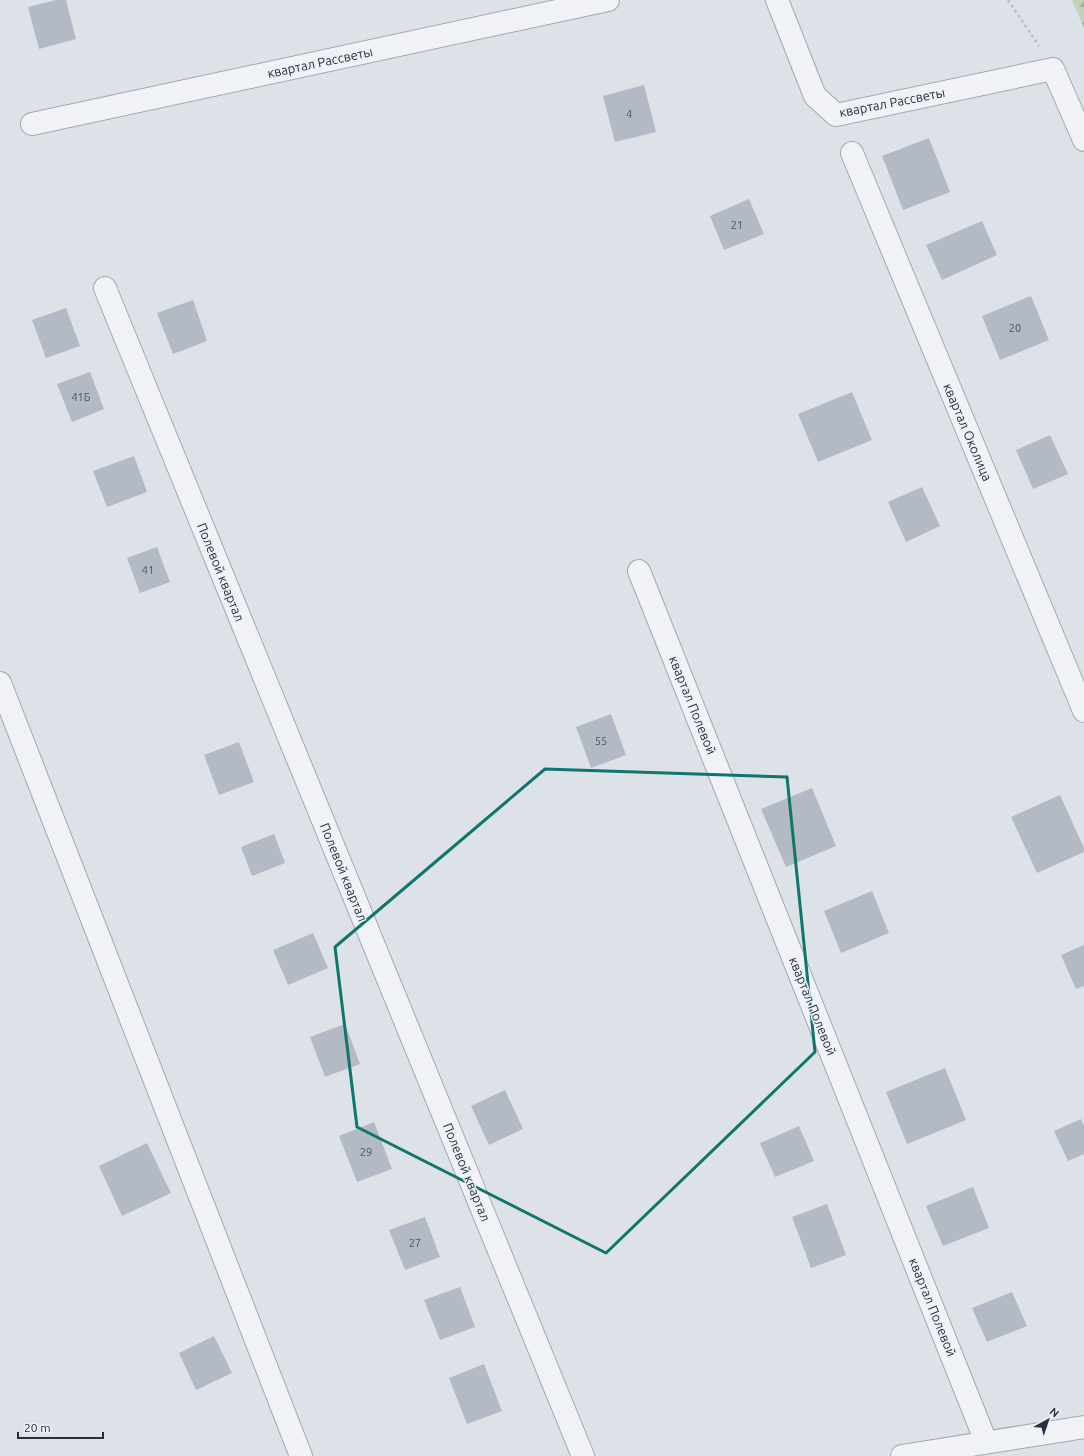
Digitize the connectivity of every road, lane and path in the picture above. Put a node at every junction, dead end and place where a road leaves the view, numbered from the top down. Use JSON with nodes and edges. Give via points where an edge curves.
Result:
{"nodes":[{"id":1,"x":608,"y":0,"type":"edge"},
{"id":2,"x":777,"y":0,"type":"edge"},
{"id":3,"x":1008,"y":0,"type":"edge"},
{"id":4,"x":1053,"y":69,"type":"junction"},
{"id":5,"x":32,"y":124,"type":"dead end"},
{"id":6,"x":1084,"y":140,"type":"edge"},
{"id":7,"x":852,"y":153,"type":"dead end"},
{"id":8,"x":105,"y":288,"type":"dead end"},
{"id":9,"x":639,"y":571,"type":"dead end"},
{"id":10,"x":0,"y":683,"type":"edge"},
{"id":11,"x":1084,"y":711,"type":"edge"},
{"id":12,"x":1084,"y":1427,"type":"edge"},
{"id":13,"x":986,"y":1442,"type":"junction"},
{"id":14,"x":301,"y":1456,"type":"edge"},
{"id":15,"x":583,"y":1456,"type":"edge"},
{"id":16,"x":902,"y":1456,"type":"edge"}],
"edges":[{"from":1,"to":5,"type":"street","name":"квартал Рассветы"},
{"from":2,"to":4,"type":"street","name":"квартал Рассветы","via":[[815,96],[836,115]]},
{"from":3,"to":4,"type":"path"},
{"from":4,"to":6,"type":"street"},
{"from":7,"to":11,"type":"street","name":"квартал Околица"},
{"from":8,"to":15,"type":"street","name":"Полевой квартал"},
{"from":9,"to":13,"type":"street","name":"квартал Полевой"},
{"from":10,"to":14,"type":"street"},
{"from":12,"to":13,"type":"street"},
{"from":13,"to":16,"type":"street"}]}
